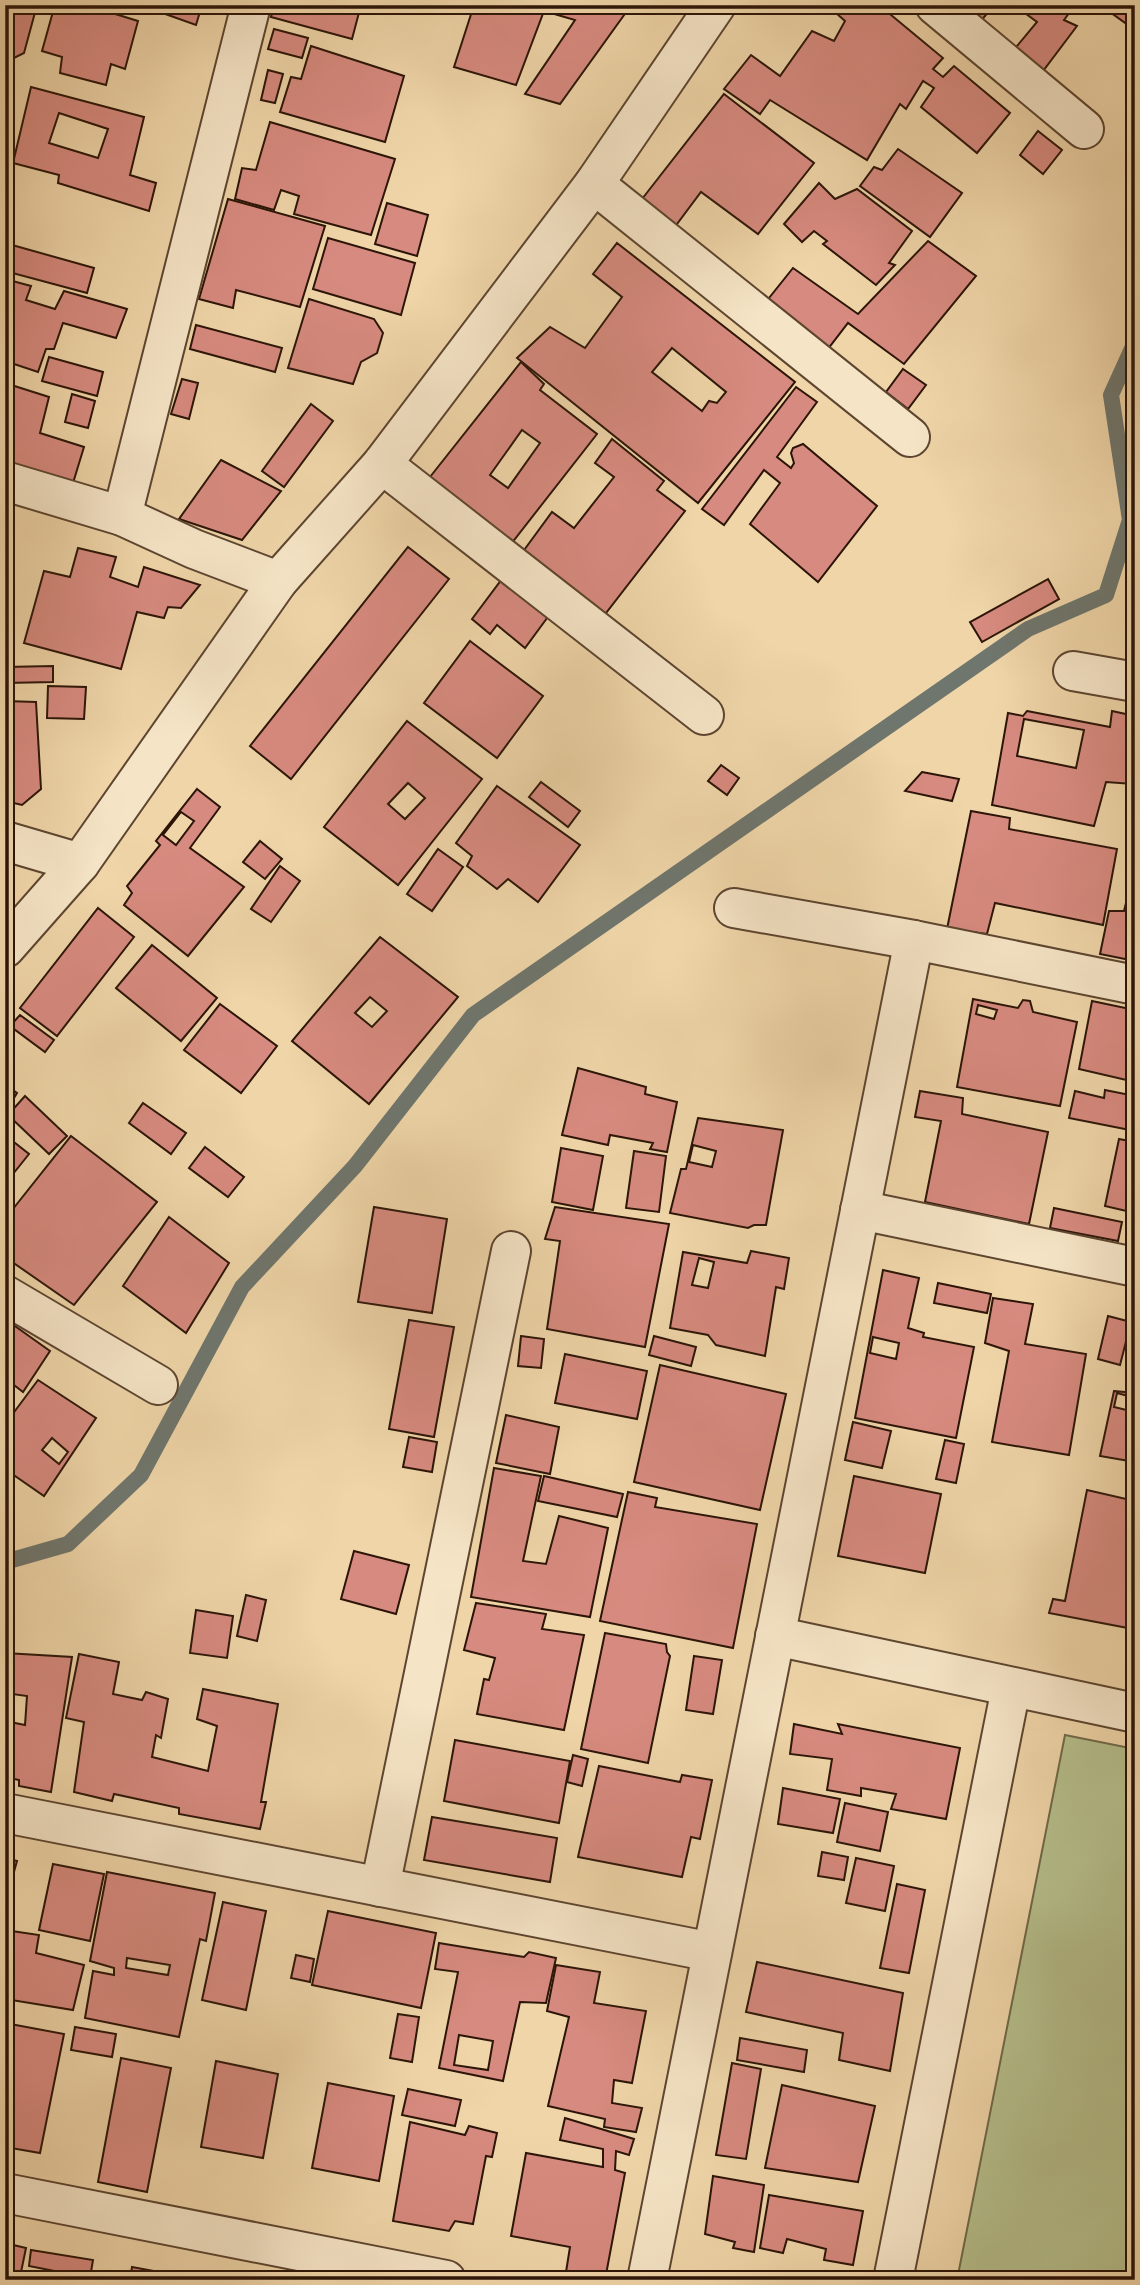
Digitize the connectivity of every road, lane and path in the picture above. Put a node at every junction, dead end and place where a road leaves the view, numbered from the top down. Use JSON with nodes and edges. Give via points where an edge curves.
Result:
{"nodes":[{"id":1,"x":251,"y":5,"type":"edge"},
{"id":2,"x":716,"y":5,"type":"edge"},
{"id":3,"x":935,"y":5,"type":"edge"},
{"id":4,"x":1084,"y":129,"type":"dead end"},
{"id":5,"x":594,"y":184,"type":"junction"},
{"id":6,"x":909,"y":437,"type":"dead end"},
{"id":7,"x":382,"y":464,"type":"junction"},
{"id":8,"x":5,"y":481,"type":"edge"},
{"id":9,"x":122,"y":516,"type":"junction"},
{"id":10,"x":278,"y":581,"type":"junction"},
{"id":11,"x":1073,"y":671,"type":"dead end"},
{"id":12,"x":1135,"y":682,"type":"edge"},
{"id":13,"x":704,"y":715,"type":"dead end"},
{"id":14,"x":5,"y":841,"type":"edge"},
{"id":15,"x":80,"y":863,"type":"junction"},
{"id":16,"x":734,"y":908,"type":"dead end"},
{"id":17,"x":914,"y":940,"type":"junction"},
{"id":18,"x":5,"y":948,"type":"edge"},
{"id":19,"x":1135,"y":985,"type":"edge"},
{"id":20,"x":860,"y":1210,"type":"junction"},
{"id":21,"x":511,"y":1251,"type":"dead end"},
{"id":22,"x":1135,"y":1266,"type":"edge"},
{"id":23,"x":5,"y":1294,"type":"edge"},
{"id":24,"x":158,"y":1385,"type":"dead end"},
{"id":25,"x":775,"y":1636,"type":"junction"},
{"id":26,"x":1011,"y":1688,"type":"junction"},
{"id":27,"x":1135,"y":1713,"type":"edge"},
{"id":28,"x":5,"y":1813,"type":"edge"},
{"id":29,"x":380,"y":1887,"type":"junction"},
{"id":30,"x":712,"y":1952,"type":"junction"},
{"id":31,"x":5,"y":2193,"type":"edge"},
{"id":32,"x":446,"y":2280,"type":"edge"},
{"id":33,"x":646,"y":2280,"type":"edge"},
{"id":34,"x":893,"y":2280,"type":"edge"}],
"edges":[{"from":1,"to":9,"type":"street"},
{"from":2,"to":5,"type":"street"},
{"from":3,"to":4,"type":"street"},
{"from":5,"to":6,"type":"street"},
{"from":5,"to":7,"type":"street"},
{"from":7,"to":10,"type":"street"},
{"from":7,"to":13,"type":"street"},
{"from":8,"to":9,"type":"street"},
{"from":9,"to":10,"type":"street"},
{"from":10,"to":15,"type":"street"},
{"from":11,"to":12,"type":"street"},
{"from":14,"to":15,"type":"street"},
{"from":15,"to":18,"type":"street"},
{"from":16,"to":17,"type":"street"},
{"from":17,"to":19,"type":"street"},
{"from":17,"to":20,"type":"street"},
{"from":20,"to":22,"type":"street"},
{"from":20,"to":25,"type":"street"},
{"from":21,"to":29,"type":"street"},
{"from":23,"to":24,"type":"street"},
{"from":25,"to":26,"type":"street"},
{"from":25,"to":30,"type":"street"},
{"from":26,"to":27,"type":"street"},
{"from":26,"to":34,"type":"street"},
{"from":28,"to":29,"type":"street"},
{"from":29,"to":30,"type":"street"},
{"from":30,"to":33,"type":"street"},
{"from":31,"to":32,"type":"street"}]}
